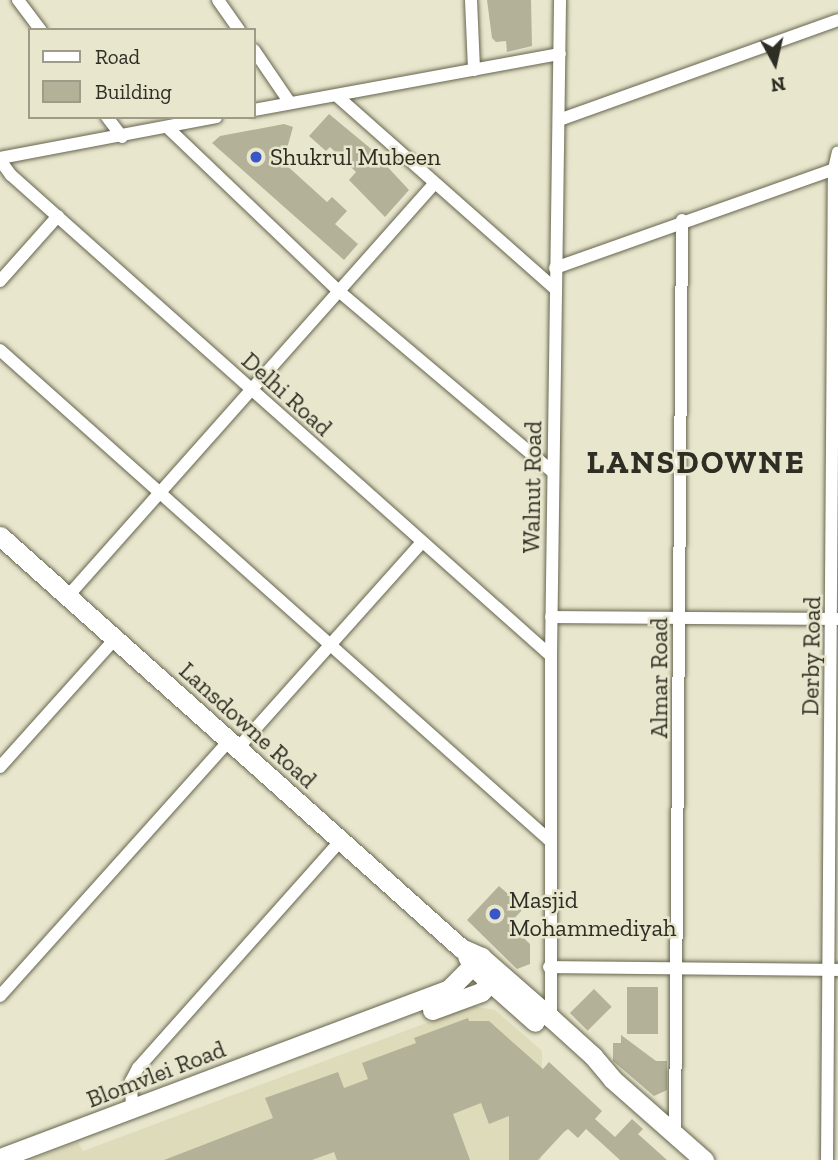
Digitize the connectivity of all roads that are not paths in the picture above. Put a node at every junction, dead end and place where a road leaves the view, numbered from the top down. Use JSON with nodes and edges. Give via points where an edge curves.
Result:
{"nodes":[{"id":1,"x":18,"y":0,"type":"edge"},
{"id":2,"x":218,"y":0,"type":"edge"},
{"id":3,"x":471,"y":0,"type":"edge"},
{"id":4,"x":560,"y":0,"type":"edge"},
{"id":5,"x":838,"y":20,"type":"edge"},
{"id":6,"x":39,"y":28,"type":"edge"},
{"id":7,"x":238,"y":28,"type":"edge"},
{"id":8,"x":256,"y":53,"type":"edge"},
{"id":9,"x":560,"y":54,"type":"junction"},
{"id":10,"x":474,"y":70,"type":"junction"},
{"id":11,"x":337,"y":96,"type":"junction"},
{"id":12,"x":290,"y":103,"type":"junction"},
{"id":13,"x":256,"y":110,"type":"edge"},
{"id":14,"x":108,"y":119,"type":"edge"},
{"id":15,"x":206,"y":119,"type":"edge"},
{"id":16,"x":559,"y":120,"type":"junction"},
{"id":17,"x":167,"y":127,"type":"junction"},
{"id":18,"x":122,"y":137,"type":"junction"},
{"id":19,"x":838,"y":152,"type":"edge"},
{"id":20,"x":0,"y":159,"type":"edge"},
{"id":21,"x":836,"y":168,"type":"edge"},
{"id":22,"x":434,"y":184,"type":"junction"},
{"id":23,"x":58,"y":216,"type":"junction"},
{"id":24,"x":682,"y":220,"type":"junction"},
{"id":25,"x":555,"y":268,"type":"junction"},
{"id":26,"x":0,"y":281,"type":"edge"},
{"id":27,"x":555,"y":289,"type":"junction"},
{"id":28,"x":341,"y":293,"type":"junction"},
{"id":29,"x":0,"y":351,"type":"edge"},
{"id":30,"x":250,"y":390,"type":"junction"},
{"id":31,"x":552,"y":471,"type":"junction"},
{"id":32,"x":159,"y":493,"type":"junction"},
{"id":33,"x":1,"y":538,"type":"edge"},
{"id":34,"x":422,"y":542,"type":"junction"},
{"id":35,"x":68,"y":596,"type":"junction"},
{"id":36,"x":551,"y":617,"type":"junction"},
{"id":37,"x":680,"y":618,"type":"junction"},
{"id":38,"x":835,"y":619,"type":"edge"},
{"id":39,"x":115,"y":639,"type":"junction"},
{"id":40,"x":330,"y":645,"type":"junction"},
{"id":41,"x":551,"y":656,"type":"junction"},
{"id":42,"x":233,"y":745,"type":"junction"},
{"id":43,"x":0,"y":767,"type":"edge"},
{"id":44,"x":341,"y":840,"type":"junction"},
{"id":45,"x":549,"y":840,"type":"junction"},
{"id":46,"x":472,"y":958,"type":"junction"},
{"id":47,"x":678,"y":968,"type":"junction"},
{"id":48,"x":834,"y":970,"type":"edge"},
{"id":49,"x":549,"y":971,"type":"junction"},
{"id":50,"x":495,"y":978,"type":"junction"},
{"id":51,"x":0,"y":996,"type":"edge"},
{"id":52,"x":525,"y":996,"type":"junction"},
{"id":53,"x":551,"y":1018,"type":"junction"},
{"id":54,"x":329,"y":1034,"type":"junction"},
{"id":55,"x":612,"y":1079,"type":"junction"},
{"id":56,"x":132,"y":1110,"type":"junction"},
{"id":57,"x":675,"y":1135,"type":"junction"},
{"id":58,"x":0,"y":1157,"type":"edge"},
{"id":59,"x":704,"y":1160,"type":"edge"},
{"id":60,"x":827,"y":1160,"type":"edge"}],
"edges":[{"from":1,"to":6,"type":"street"},
{"from":2,"to":7,"type":"street"},
{"from":3,"to":10,"type":"street"},
{"from":4,"to":9,"type":"street","name":"Walnut Road"},
{"from":5,"to":16,"type":"street"},
{"from":8,"to":12,"type":"street"},
{"from":9,"to":10,"type":"street"},
{"from":9,"to":16,"type":"street","name":"Walnut Road"},
{"from":10,"to":11,"type":"street"},
{"from":11,"to":12,"type":"street"},
{"from":11,"to":22,"type":"street"},
{"from":12,"to":13,"type":"street"},
{"from":14,"to":18,"type":"street"},
{"from":15,"to":17,"type":"street"},
{"from":16,"to":25,"type":"street","name":"Walnut Road"},
{"from":17,"to":18,"type":"street"},
{"from":17,"to":28,"type":"street"},
{"from":18,"to":20,"type":"street"},
{"from":19,"to":21,"type":"street","name":"Derby Road"},
{"from":20,"to":23,"type":"street","name":"Delhi Road","via":[[11,176]]},
{"from":21,"to":24,"type":"street"},
{"from":21,"to":38,"type":"street","name":"Derby Road"},
{"from":22,"to":27,"type":"street"},
{"from":22,"to":28,"type":"street"},
{"from":23,"to":26,"type":"street"},
{"from":23,"to":30,"type":"street","name":"Delhi Road"},
{"from":24,"to":25,"type":"street"},
{"from":24,"to":37,"type":"street","name":"Almar Road"},
{"from":25,"to":27,"type":"street","name":"Walnut Road"},
{"from":27,"to":31,"type":"street","name":"Walnut Road"},
{"from":28,"to":30,"type":"street"},
{"from":28,"to":31,"type":"street"},
{"from":29,"to":32,"type":"street"},
{"from":30,"to":32,"type":"street"},
{"from":30,"to":34,"type":"street","name":"Delhi Road"},
{"from":31,"to":36,"type":"street","name":"Walnut Road"},
{"from":32,"to":35,"type":"street"},
{"from":32,"to":40,"type":"street"},
{"from":33,"to":35,"type":"street","name":"Lansdowne Road"},
{"from":34,"to":40,"type":"street"},
{"from":34,"to":41,"type":"street","name":"Delhi Road"},
{"from":35,"to":39,"type":"street","name":"Lansdowne Road"},
{"from":36,"to":37,"type":"street"},
{"from":36,"to":41,"type":"street","name":"Walnut Road"},
{"from":37,"to":38,"type":"street"},
{"from":37,"to":47,"type":"street","name":"Almar Road"},
{"from":38,"to":48,"type":"street","name":"Derby Road"},
{"from":39,"to":42,"type":"street","name":"Lansdowne Road"},
{"from":39,"to":43,"type":"street"},
{"from":40,"to":42,"type":"street"},
{"from":40,"to":45,"type":"street"},
{"from":41,"to":45,"type":"street","name":"Walnut Road"},
{"from":42,"to":44,"type":"street","name":"Lansdowne Road"},
{"from":42,"to":51,"type":"street"},
{"from":44,"to":46,"type":"street","name":"Lansdowne Road"},
{"from":44,"to":56,"type":"street","via":[[138,1068],[131,1081]]},
{"from":45,"to":49,"type":"street","name":"Walnut Road"},
{"from":46,"to":50,"type":"street","name":"Lansdowne Road"},
{"from":46,"to":54,"type":"street","name":"Blomvlei Road","via":[[448,990]]},
{"from":47,"to":48,"type":"street"},
{"from":47,"to":49,"type":"street"},
{"from":47,"to":57,"type":"street","name":"Almar Road"},
{"from":48,"to":60,"type":"street","name":"Derby Road"},
{"from":49,"to":52,"type":"street","via":[[540,988]]},
{"from":49,"to":53,"type":"street","name":"Walnut Road"},
{"from":50,"to":52,"type":"street","name":"Lansdowne Road"},
{"from":50,"to":54,"type":"street","name":"Blomvlei Road","via":[[481,992],[421,1014]]},
{"from":50,"to":55,"type":"street","name":"Lansdowne Road","via":[[562,1046]]},
{"from":52,"to":53,"type":"street","name":"Lansdowne Road"},
{"from":53,"to":55,"type":"street","name":"Lansdowne Road"},
{"from":54,"to":56,"type":"street","name":"Blomvlei Road"},
{"from":55,"to":57,"type":"street","name":"Lansdowne Road"},
{"from":56,"to":58,"type":"street","name":"Blomvlei Road"},
{"from":57,"to":59,"type":"street","name":"Lansdowne Road"}]}
